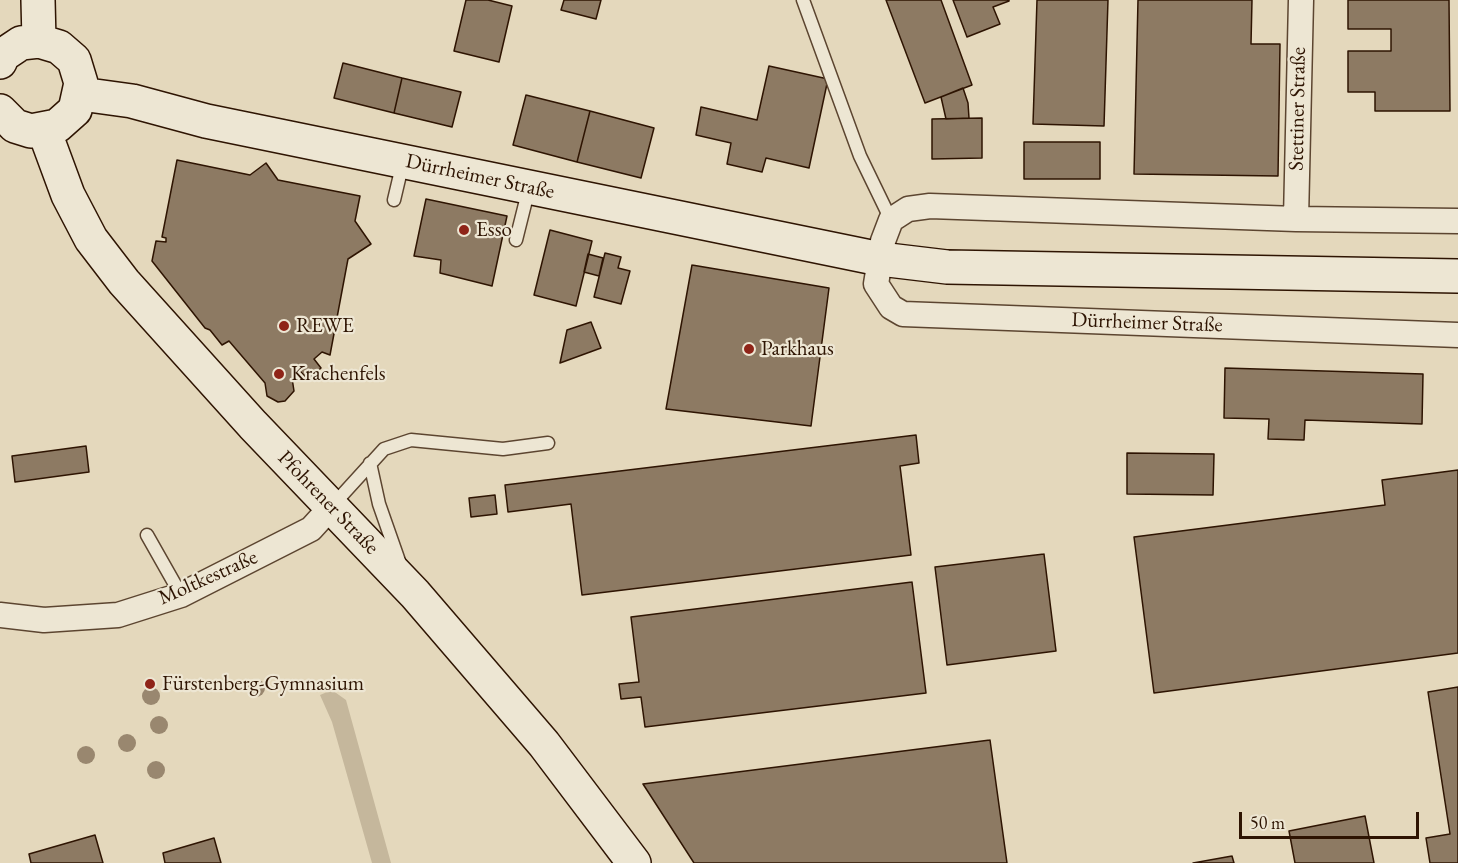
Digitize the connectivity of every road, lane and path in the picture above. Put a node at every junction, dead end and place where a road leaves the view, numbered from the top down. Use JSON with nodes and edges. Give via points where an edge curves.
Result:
{"nodes":[{"id":1,"x":38,"y":0,"type":"edge"},
{"id":2,"x":803,"y":0,"type":"edge"},
{"id":3,"x":1301,"y":0,"type":"edge"},
{"id":4,"x":39,"y":41,"type":"junction"},
{"id":5,"x":0,"y":62,"type":"edge"},
{"id":6,"x":81,"y":94,"type":"junction"},
{"id":7,"x":0,"y":111,"type":"edge"},
{"id":8,"x":44,"y":130,"type":"junction"},
{"id":9,"x":403,"y":161,"type":"junction"},
{"id":10,"x":529,"y":188,"type":"junction"},
{"id":11,"x":394,"y":200,"type":"dead end"},
{"id":12,"x":1296,"y":219,"type":"junction"},
{"id":13,"x":891,"y":220,"type":"junction"},
{"id":14,"x":1458,"y":221,"type":"edge"},
{"id":15,"x":516,"y":240,"type":"dead end"},
{"id":16,"x":880,"y":259,"type":"junction"},
{"id":17,"x":1458,"y":276,"type":"edge"},
{"id":18,"x":1458,"y":335,"type":"edge"},
{"id":19,"x":548,"y":443,"type":"dead end"},
{"id":20,"x":370,"y":463,"type":"junction"},
{"id":21,"x":331,"y":507,"type":"junction"},
{"id":22,"x":147,"y":535,"type":"dead end"},
{"id":23,"x":415,"y":594,"type":"junction"},
{"id":24,"x":181,"y":595,"type":"junction"},
{"id":25,"x":0,"y":615,"type":"edge"},
{"id":26,"x":634,"y":863,"type":"edge"}],
"edges":[{"from":1,"to":4,"type":"main road"},
{"from":2,"to":13,"type":"lane","via":[[860,156]]},
{"from":3,"to":12,"type":"street","name":"Stettiner Straße"},
{"from":4,"to":5,"type":"main road","via":[[21,43],[3,55]]},
{"from":4,"to":6,"type":"main road","via":[[59,47],[74,60]]},
{"from":6,"to":8,"type":"main road","via":[[68,118]]},
{"from":6,"to":9,"type":"main road","name":"Dürrheimer Straße","via":[[132,101],[206,121]]},
{"from":7,"to":8,"type":"main road","via":[[15,126]]},
{"from":8,"to":21,"type":"main road","name":"Pfohrener Straße","via":[[68,195],[91,239],[124,282]]},
{"from":9,"to":10,"type":"main road","name":"Dürrheimer Straße"},
{"from":9,"to":11,"type":"lane"},
{"from":10,"to":15,"type":"lane"},
{"from":10,"to":16,"type":"main road","name":"Dürrheimer Straße"},
{"from":12,"to":13,"type":"street","via":[[930,206],[908,209]]},
{"from":12,"to":14,"type":"street"},
{"from":13,"to":16,"type":"street","name":"Dürrheimer Straße"},
{"from":16,"to":17,"type":"main road","name":"Dürrheimer Straße","via":[[947,267]]},
{"from":16,"to":18,"type":"street","name":"Dürrheimer Straße","via":[[876,284],[891,308],[903,314]]},
{"from":19,"to":20,"type":"lane","via":[[503,449],[411,440],[384,449]]},
{"from":20,"to":21,"type":"lane"},
{"from":20,"to":23,"type":"lane","via":[[394,551]]},
{"from":21,"to":23,"type":"main road","name":"Pfohrener Straße"},
{"from":21,"to":24,"type":"street","name":"Moltkestraße","via":[[311,529]]},
{"from":22,"to":24,"type":"lane"},
{"from":23,"to":26,"type":"main road","name":"Pfohrener Straße","via":[[544,744]]},
{"from":24,"to":25,"type":"street","name":"Moltkestraße","via":[[118,615],[44,620]]}]}
